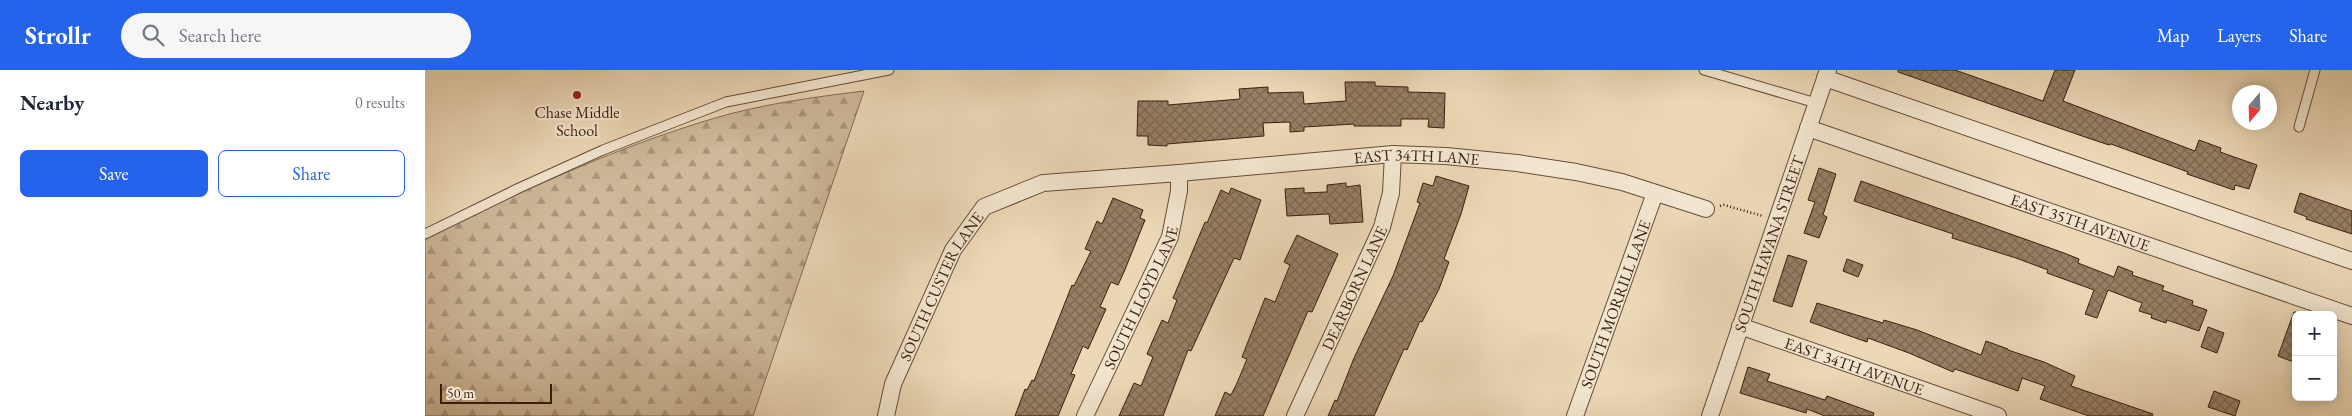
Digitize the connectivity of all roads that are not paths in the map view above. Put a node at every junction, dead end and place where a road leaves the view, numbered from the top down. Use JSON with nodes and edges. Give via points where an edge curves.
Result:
{"nodes":[{"id":1,"x":889,"y":70,"type":"edge"},
{"id":2,"x":1704,"y":70,"type":"edge"},
{"id":3,"x":2315,"y":70,"type":"edge"},
{"id":4,"x":1827,"y":74,"type":"edge"},
{"id":5,"x":1816,"y":103,"type":"junction"},
{"id":6,"x":2299,"y":127,"type":"dead end"},
{"id":7,"x":1808,"y":128,"type":"junction"},
{"id":8,"x":1393,"y":154,"type":"junction"},
{"id":9,"x":1179,"y":173,"type":"junction"},
{"id":10,"x":1122,"y":177,"type":"joint"},
{"id":11,"x":1655,"y":193,"type":"junction"},
{"id":12,"x":1706,"y":209,"type":"road end"},
{"id":13,"x":425,"y":234,"type":"edge"},
{"id":14,"x":2352,"y":261,"type":"edge"},
{"id":15,"x":2352,"y":316,"type":"edge"},
{"id":16,"x":1740,"y":326,"type":"junction"},
{"id":17,"x":886,"y":416,"type":"edge"},
{"id":18,"x":1085,"y":416,"type":"edge"},
{"id":19,"x":1295,"y":416,"type":"edge"},
{"id":20,"x":1575,"y":416,"type":"edge"},
{"id":21,"x":1710,"y":416,"type":"edge"},
{"id":22,"x":1998,"y":416,"type":"edge"}],
"edges":[{"from":1,"to":13,"type":"lane","via":[[726,102],[603,150]]},
{"from":2,"to":5,"type":"lane"},
{"from":3,"to":6,"type":"lane"},
{"from":4,"to":5,"type":"street","name":"SOUTH HAVANA STREET"},
{"from":4,"to":14,"type":"street"},
{"from":5,"to":7,"type":"street","name":"SOUTH HAVANA STREET"},
{"from":7,"to":15,"type":"street","name":"EAST 35TH AVENUE"},
{"from":7,"to":16,"type":"street","name":"SOUTH HAVANA STREET"},
{"from":8,"to":9,"type":"street","name":"EAST 34TH LANE"},
{"from":8,"to":11,"type":"street","name":"EAST 34TH LANE","via":[[1537,166],[1576,172]]},
{"from":8,"to":19,"type":"street","name":"DEARBORN LANE","via":[[1391,193],[1382,227]]},
{"from":9,"to":10,"type":"street","name":"EAST 34TH LANE"},
{"from":9,"to":18,"type":"street","name":"SOUTH LLOYD LANE","via":[[1179,191],[1170,237]]},
{"from":10,"to":17,"type":"street","name":"SOUTH CUSTER LANE","via":[[1043,183],[983,207],[953,250],[893,384]]},
{"from":11,"to":12,"type":"street","name":"EAST 34TH LANE"},
{"from":11,"to":20,"type":"street","name":"SOUTH MORRILL LANE"},
{"from":16,"to":21,"type":"street","name":"SOUTH HAVANA STREET"},
{"from":16,"to":22,"type":"street","name":"EAST 34TH AVENUE"}]}
